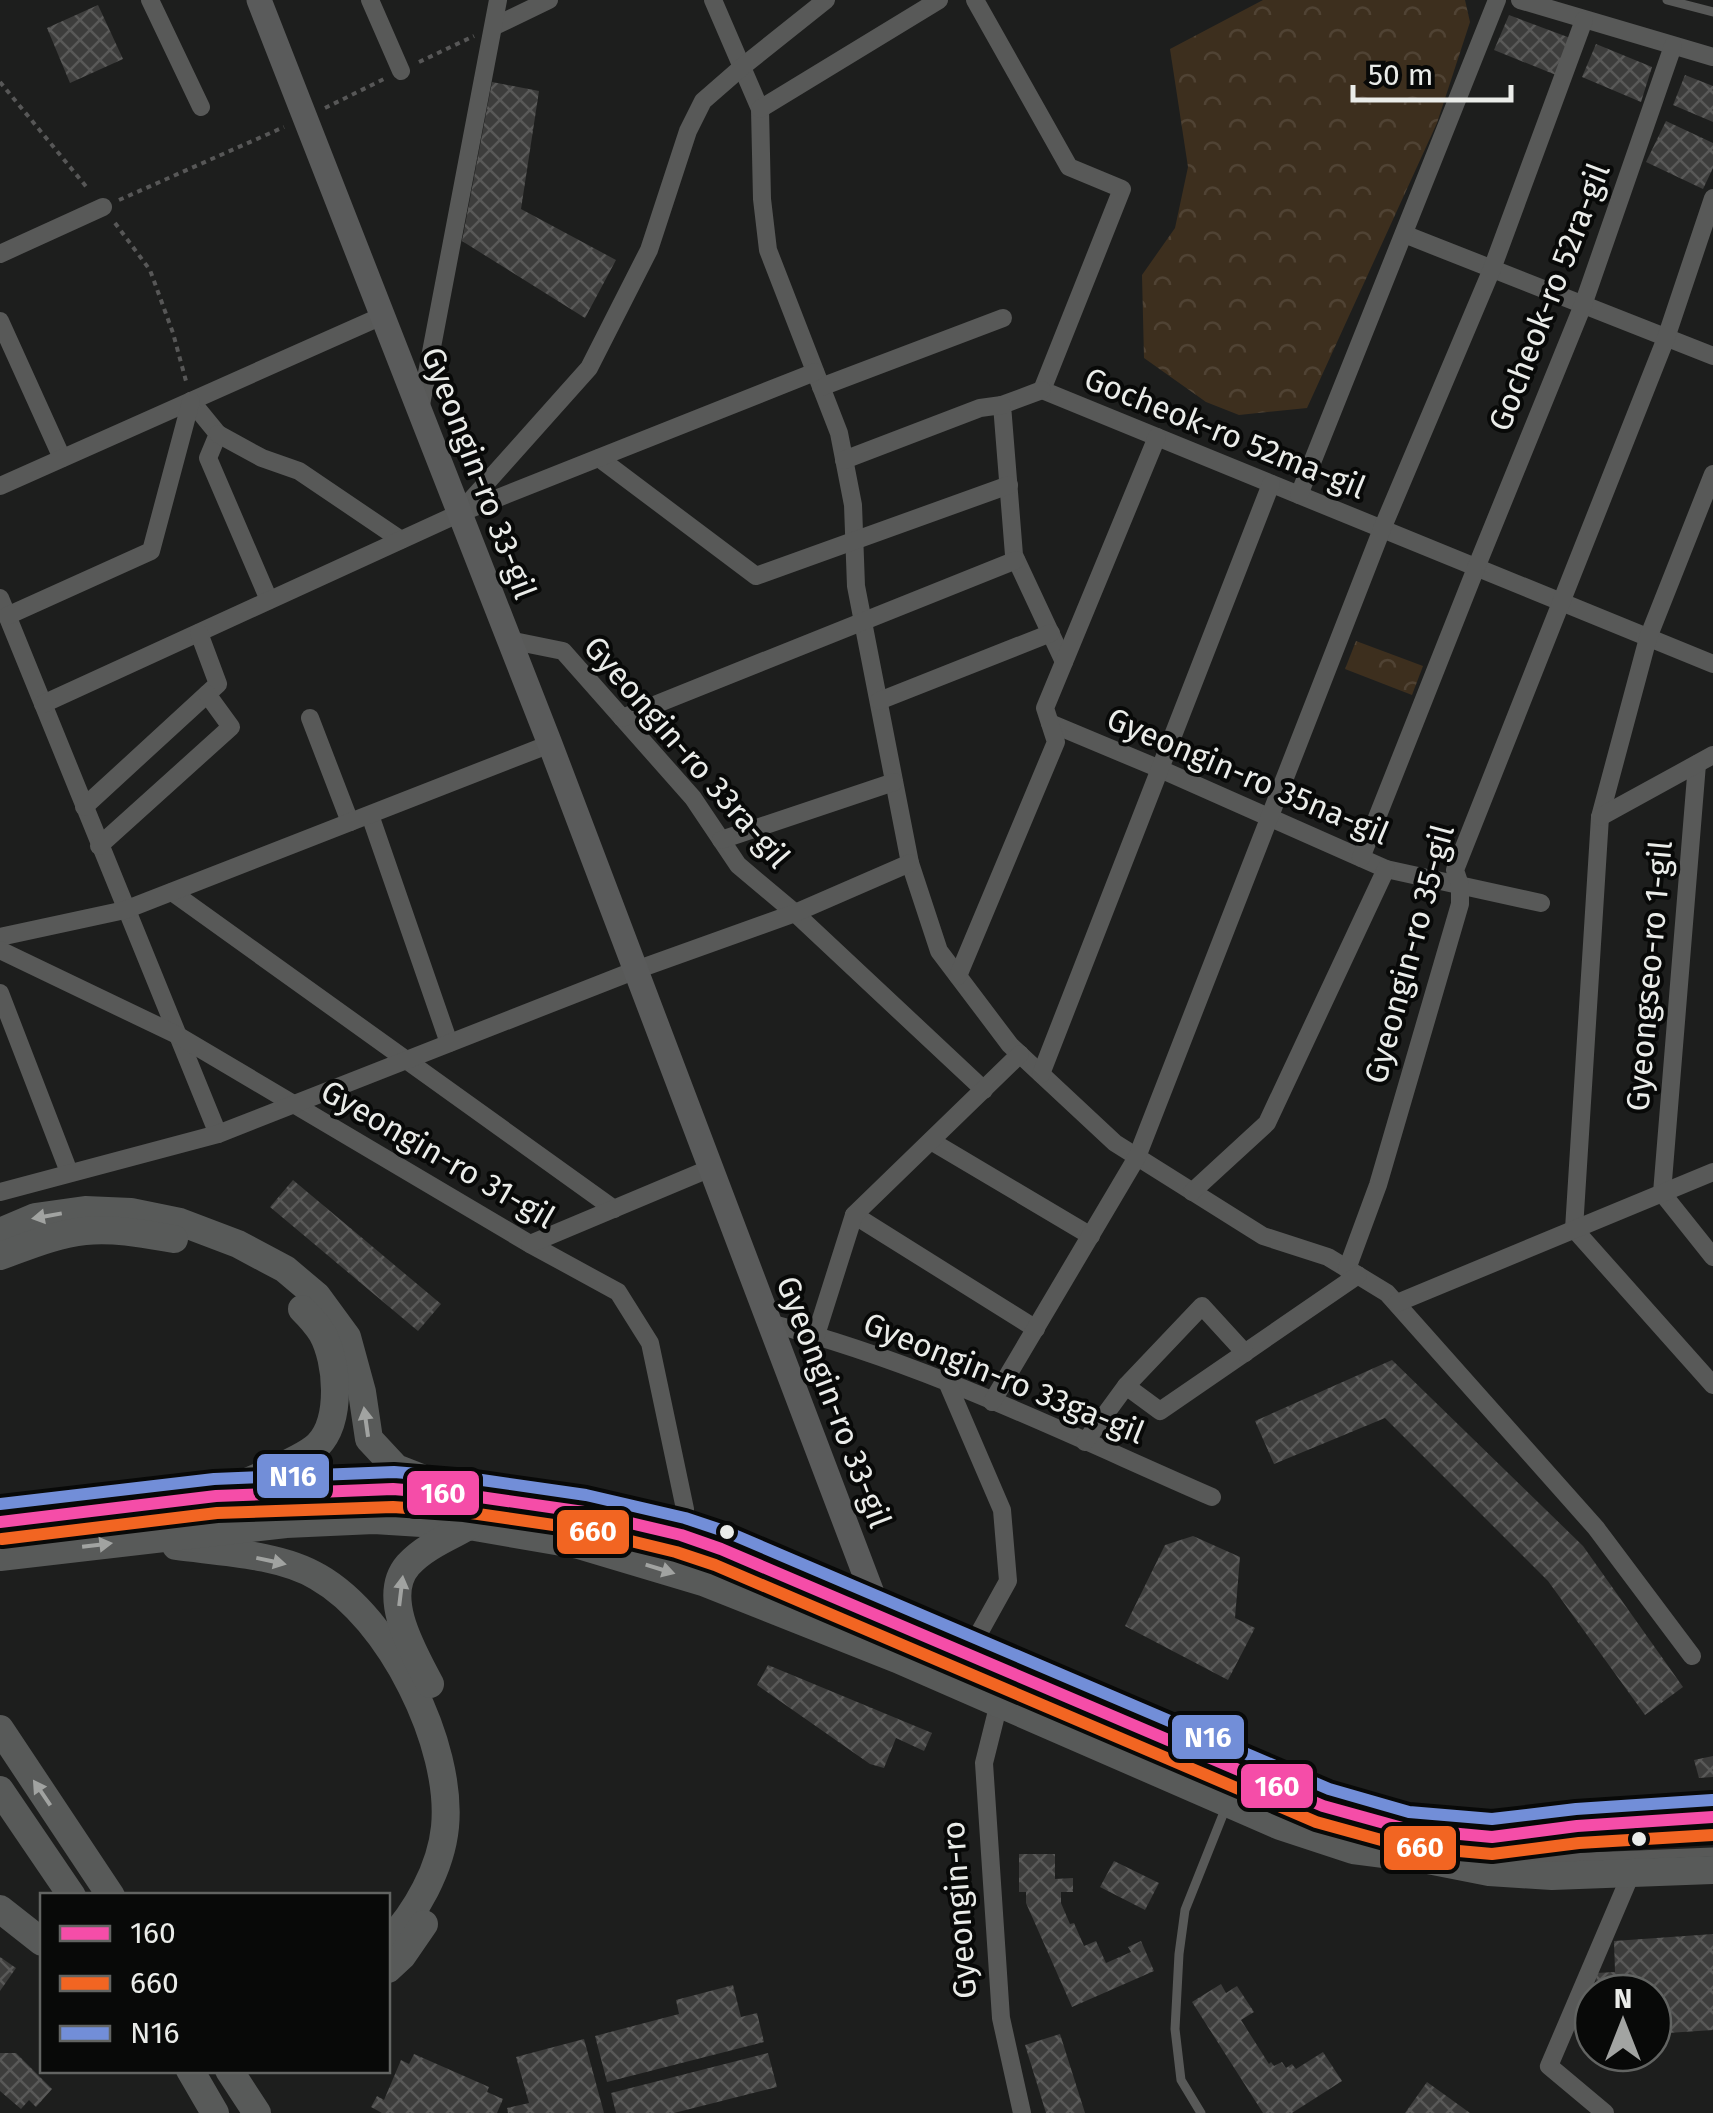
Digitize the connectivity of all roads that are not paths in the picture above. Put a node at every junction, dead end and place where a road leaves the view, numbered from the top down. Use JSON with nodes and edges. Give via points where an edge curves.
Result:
{"nodes":[{"id":1,"x":150,"y":0,"type":"edge"},
{"id":2,"x":259,"y":0,"type":"edge"},
{"id":3,"x":370,"y":0,"type":"edge"},
{"id":4,"x":498,"y":0,"type":"edge"},
{"id":5,"x":549,"y":0,"type":"edge"},
{"id":6,"x":713,"y":0,"type":"edge"},
{"id":7,"x":826,"y":0,"type":"edge"},
{"id":8,"x":939,"y":0,"type":"edge"},
{"id":9,"x":975,"y":0,"type":"edge"},
{"id":10,"x":1497,"y":0,"type":"edge"},
{"id":11,"x":1520,"y":0,"type":"edge"},
{"id":12,"x":1667,"y":0,"type":"edge"},
{"id":13,"x":1713,"y":12,"type":"edge"},
{"id":14,"x":1584,"y":20,"type":"junction"},
{"id":15,"x":495,"y":26,"type":"junction"},
{"id":16,"x":1672,"y":46,"type":"junction"},
{"id":17,"x":1713,"y":58,"type":"edge"},
{"id":18,"x":742,"y":67,"type":"junction"},
{"id":19,"x":401,"y":71,"type":"road end"},
{"id":20,"x":200,"y":107,"type":"dead end"},
{"id":21,"x":760,"y":109,"type":"junction"},
{"id":22,"x":1713,"y":198,"type":"edge"},
{"id":23,"x":103,"y":207,"type":"road end"},
{"id":24,"x":1404,"y":234,"type":"junction"},
{"id":25,"x":0,"y":254,"type":"edge"},
{"id":26,"x":1492,"y":269,"type":"junction"},
{"id":27,"x":1583,"y":305,"type":"junction"},
{"id":28,"x":382,"y":316,"type":"junction"},
{"id":29,"x":1003,"y":318,"type":"dead end"},
{"id":30,"x":0,"y":321,"type":"edge"},
{"id":31,"x":1666,"y":338,"type":"junction"},
{"id":32,"x":1713,"y":356,"type":"edge"},
{"id":33,"x":818,"y":379,"type":"junction"},
{"id":34,"x":1042,"y":390,"type":"junction"},
{"id":35,"x":191,"y":401,"type":"junction"},
{"id":36,"x":1002,"y":404,"type":"junction"},
{"id":37,"x":420,"y":410,"type":"junction"},
{"id":38,"x":218,"y":434,"type":"junction"},
{"id":39,"x":1157,"y":437,"type":"junction"},
{"id":40,"x":62,"y":458,"type":"junction"},
{"id":41,"x":600,"y":458,"type":"junction"},
{"id":42,"x":844,"y":460,"type":"junction"},
{"id":43,"x":1713,"y":474,"type":"edge"},
{"id":44,"x":1271,"y":484,"type":"junction"},
{"id":45,"x":1008,"y":485,"type":"junction"},
{"id":46,"x":0,"y":486,"type":"edge"},
{"id":47,"x":1299,"y":495,"type":"junction"},
{"id":48,"x":460,"y":513,"type":"junction"},
{"id":49,"x":1382,"y":529,"type":"junction"},
{"id":50,"x":401,"y":540,"type":"junction"},
{"id":51,"x":854,"y":542,"type":"junction"},
{"id":52,"x":1016,"y":560,"type":"junction"},
{"id":53,"x":1476,"y":568,"type":"junction"},
{"id":54,"x":269,"y":600,"type":"junction"},
{"id":55,"x":1561,"y":602,"type":"junction"},
{"id":56,"x":4,"y":607,"type":"edge"},
{"id":57,"x":863,"y":620,"type":"junction"},
{"id":58,"x":198,"y":632,"type":"junction"},
{"id":59,"x":1051,"y":633,"type":"junction"},
{"id":60,"x":1648,"y":638,"type":"junction"},
{"id":61,"x":510,"y":640,"type":"junction"},
{"id":62,"x":1064,"y":662,"type":"junction"},
{"id":63,"x":1713,"y":664,"type":"edge"},
{"id":64,"x":208,"y":694,"type":"junction"},
{"id":65,"x":879,"y":701,"type":"junction"},
{"id":66,"x":43,"y":704,"type":"junction"},
{"id":67,"x":310,"y":718,"type":"dead end"},
{"id":68,"x":622,"y":718,"type":"junction"},
{"id":69,"x":1050,"y":724,"type":"junction"},
{"id":70,"x":550,"y":744,"type":"junction"},
{"id":71,"x":1705,"y":760,"type":"edge"},
{"id":72,"x":1160,"y":769,"type":"junction"},
{"id":73,"x":894,"y":782,"type":"junction"},
{"id":74,"x":84,"y":807,"type":"junction"},
{"id":75,"x":370,"y":815,"type":"junction"},
{"id":76,"x":1270,"y":817,"type":"junction"},
{"id":77,"x":1600,"y":818,"type":"junction"},
{"id":78,"x":350,"y":822,"type":"junction"},
{"id":79,"x":721,"y":840,"type":"junction"},
{"id":80,"x":100,"y":846,"type":"junction"},
{"id":81,"x":1362,"y":858,"type":"junction"},
{"id":82,"x":910,"y":862,"type":"junction"},
{"id":83,"x":1386,"y":869,"type":"junction"},
{"id":84,"x":1460,"y":885,"type":"junction"},
{"id":85,"x":172,"y":892,"type":"junction"},
{"id":86,"x":1541,"y":903,"type":"dead end"},
{"id":87,"x":125,"y":910,"type":"junction"},
{"id":88,"x":796,"y":913,"type":"junction"},
{"id":89,"x":0,"y":937,"type":"edge"},
{"id":90,"x":0,"y":950,"type":"edge"},
{"id":91,"x":636,"y":970,"type":"junction"},
{"id":92,"x":958,"y":976,"type":"junction"},
{"id":93,"x":0,"y":993,"type":"edge"},
{"id":94,"x":177,"y":1035,"type":"junction"},
{"id":95,"x":449,"y":1043,"type":"junction"},
{"id":96,"x":1020,"y":1054,"type":"junction"},
{"id":97,"x":406,"y":1060,"type":"junction"},
{"id":98,"x":1042,"y":1074,"type":"junction"},
{"id":99,"x":984,"y":1090,"type":"junction"},
{"id":100,"x":292,"y":1104,"type":"junction"},
{"id":101,"x":218,"y":1134,"type":"junction"},
{"id":102,"x":931,"y":1140,"type":"junction"},
{"id":103,"x":1137,"y":1157,"type":"junction"},
{"id":104,"x":711,"y":1168,"type":"junction"},
{"id":105,"x":69,"y":1172,"type":"junction"},
{"id":106,"x":1713,"y":1172,"type":"edge"},
{"id":107,"x":0,"y":1192,"type":"edge"},
{"id":108,"x":1192,"y":1192,"type":"junction"},
{"id":109,"x":1662,"y":1193,"type":"junction"},
{"id":110,"x":614,"y":1209,"type":"junction"},
{"id":111,"x":854,"y":1215,"type":"junction"},
{"id":112,"x":1574,"y":1229,"type":"junction"},
{"id":113,"x":0,"y":1232,"type":"edge"},
{"id":114,"x":1091,"y":1236,"type":"junction"},
{"id":115,"x":530,"y":1244,"type":"junction"},
{"id":116,"x":0,"y":1256,"type":"edge"},
{"id":117,"x":1713,"y":1257,"type":"edge"},
{"id":118,"x":1353,"y":1272,"type":"junction"},
{"id":119,"x":1396,"y":1303,"type":"junction"},
{"id":120,"x":769,"y":1323,"type":"junction"},
{"id":121,"x":1036,"y":1329,"type":"junction"},
{"id":122,"x":816,"y":1334,"type":"junction"},
{"id":123,"x":1245,"y":1353,"type":"junction"},
{"id":124,"x":947,"y":1382,"type":"junction"},
{"id":125,"x":1713,"y":1385,"type":"edge"},
{"id":126,"x":1126,"y":1386,"type":"junction"},
{"id":127,"x":992,"y":1402,"type":"junction"},
{"id":128,"x":1084,"y":1442,"type":"junction"},
{"id":129,"x":466,"y":1495,"type":"junction"},
{"id":130,"x":216,"y":1496,"type":"junction"},
{"id":131,"x":1212,"y":1497,"type":"dead end"},
{"id":132,"x":0,"y":1522,"type":"edge"},
{"id":133,"x":469,"y":1526,"type":"junction"},
{"id":134,"x":681,"y":1534,"type":"junction"},
{"id":135,"x":140,"y":1540,"type":"junction"},
{"id":136,"x":0,"y":1557,"type":"edge"},
{"id":137,"x":881,"y":1617,"type":"junction"},
{"id":138,"x":968,"y":1653,"type":"junction"},
{"id":139,"x":1692,"y":1656,"type":"dead end"},
{"id":140,"x":896,"y":1659,"type":"junction"},
{"id":141,"x":998,"y":1703,"type":"junction"},
{"id":142,"x":0,"y":1729,"type":"edge"},
{"id":143,"x":1244,"y":1770,"type":"junction"},
{"id":144,"x":0,"y":1790,"type":"edge"},
{"id":145,"x":1228,"y":1802,"type":"junction"},
{"id":146,"x":1713,"y":1817,"type":"edge"},
{"id":147,"x":1492,"y":1837,"type":"junction"},
{"id":148,"x":1713,"y":1839,"type":"edge"},
{"id":149,"x":1713,"y":1852,"type":"edge"},
{"id":150,"x":85,"y":1856,"type":"junction"},
{"id":151,"x":1423,"y":1859,"type":"junction"},
{"id":152,"x":1713,"y":1870,"type":"edge"},
{"id":153,"x":1630,"y":1874,"type":"junction"},
{"id":154,"x":70,"y":1893,"type":"edge"},
{"id":155,"x":109,"y":1893,"type":"edge"},
{"id":156,"x":130,"y":1893,"type":"edge"},
{"id":157,"x":0,"y":1909,"type":"edge"},
{"id":158,"x":390,"y":1939,"type":"edge"},
{"id":159,"x":40,"y":1940,"type":"edge"},
{"id":160,"x":390,"y":1967,"type":"edge"},
{"id":161,"x":192,"y":2073,"type":"edge"},
{"id":162,"x":232,"y":2073,"type":"edge"},
{"id":163,"x":249,"y":2094,"type":"edge"},
{"id":164,"x":214,"y":2110,"type":"edge"},
{"id":165,"x":1022,"y":2113,"type":"edge"},
{"id":166,"x":1201,"y":2113,"type":"edge"},
{"id":167,"x":1605,"y":2113,"type":"edge"}],
"edges":[{"from":1,"to":20,"type":"street"},
{"from":2,"to":28,"type":"street","name":"Gyeongin-ro 33-gil"},
{"from":3,"to":19,"type":"street"},
{"from":4,"to":15,"type":"street"},
{"from":5,"to":15,"type":"street"},
{"from":6,"to":18,"type":"street"},
{"from":7,"to":18,"type":"street"},
{"from":8,"to":21,"type":"street"},
{"from":9,"to":34,"type":"street","name":"Gocheok-ro 52ma-gil","via":[[1069,167],[1122,188]]},
{"from":10,"to":24,"type":"street"},
{"from":11,"to":14,"type":"street"},
{"from":12,"to":13,"type":"lane"},
{"from":14,"to":16,"type":"street"},
{"from":14,"to":26,"type":"street","name":"Gocheok-ro 52ra-gil"},
{"from":15,"to":37,"type":"street"},
{"from":16,"to":17,"type":"street"},
{"from":16,"to":27,"type":"street","name":"Gocheok-ro 52ra-gil"},
{"from":18,"to":21,"type":"street"},
{"from":18,"to":48,"type":"street","via":[[703,102],[688,131],[649,250],[589,368]]},
{"from":21,"to":33,"type":"street","via":[[768,250]]},
{"from":22,"to":31,"type":"street"},
{"from":23,"to":25,"type":"street"},
{"from":24,"to":26,"type":"street"},
{"from":24,"to":47,"type":"street"},
{"from":26,"to":27,"type":"street"},
{"from":26,"to":49,"type":"street","name":"Gocheok-ro 52ra-gil"},
{"from":27,"to":31,"type":"street"},
{"from":27,"to":53,"type":"street","name":"Gocheok-ro 52ra-gil"},
{"from":28,"to":35,"type":"street"},
{"from":28,"to":37,"type":"street","name":"Gyeongin-ro 33-gil"},
{"from":29,"to":33,"type":"street"},
{"from":30,"to":40,"type":"street"},
{"from":31,"to":32,"type":"street"},
{"from":31,"to":55,"type":"street"},
{"from":33,"to":41,"type":"street"},
{"from":33,"to":42,"type":"street"},
{"from":34,"to":36,"type":"street"},
{"from":34,"to":39,"type":"street","name":"Gocheok-ro 52ma-gil"},
{"from":35,"to":38,"type":"street"},
{"from":35,"to":40,"type":"street"},
{"from":35,"to":56,"type":"street","via":[[151,551]]},
{"from":36,"to":42,"type":"street"},
{"from":36,"to":45,"type":"street"},
{"from":37,"to":48,"type":"street","name":"Gyeongin-ro 33-gil"},
{"from":38,"to":50,"type":"street","via":[[300,471]]},
{"from":38,"to":54,"type":"street","via":[[208,458]]},
{"from":39,"to":44,"type":"street","name":"Gocheok-ro 52ma-gil"},
{"from":39,"to":62,"type":"street","name":"Gyeongin-ro 35na-gil"},
{"from":40,"to":46,"type":"street"},
{"from":41,"to":48,"type":"street"},
{"from":41,"to":51,"type":"street","via":[[756,576]]},
{"from":42,"to":51,"type":"street"},
{"from":43,"to":60,"type":"street"},
{"from":44,"to":47,"type":"street","name":"Gocheok-ro 52ma-gil"},
{"from":44,"to":72,"type":"street"},
{"from":45,"to":51,"type":"street"},
{"from":45,"to":52,"type":"street"},
{"from":47,"to":49,"type":"street","name":"Gocheok-ro 52ma-gil"},
{"from":48,"to":50,"type":"street"},
{"from":48,"to":61,"type":"street","name":"Gyeongin-ro 33-gil"},
{"from":49,"to":53,"type":"street","name":"Gocheok-ro 52ma-gil"},
{"from":49,"to":76,"type":"street"},
{"from":50,"to":54,"type":"street"},
{"from":51,"to":57,"type":"street"},
{"from":52,"to":57,"type":"street"},
{"from":52,"to":59,"type":"street"},
{"from":53,"to":55,"type":"street","name":"Gocheok-ro 52ma-gil"},
{"from":53,"to":81,"type":"street"},
{"from":54,"to":58,"type":"street"},
{"from":55,"to":60,"type":"street","name":"Gocheok-ro 52ma-gil"},
{"from":55,"to":84,"type":"street","name":"Gyeongin-ro 35-gil","via":[[1455,870]]},
{"from":56,"to":66,"type":"street"},
{"from":57,"to":65,"type":"street"},
{"from":57,"to":68,"type":"street"},
{"from":58,"to":64,"type":"street","via":[[218,684]]},
{"from":58,"to":66,"type":"street"},
{"from":59,"to":62,"type":"street"},
{"from":59,"to":65,"type":"street"},
{"from":60,"to":63,"type":"street","name":"Gocheok-ro 52ma-gil"},
{"from":60,"to":77,"type":"street"},
{"from":61,"to":68,"type":"street","name":"Gyeongin-ro 33ra-gil","via":[[563,651]]},
{"from":61,"to":70,"type":"street","name":"Gyeongin-ro 33-gil"},
{"from":62,"to":69,"type":"street","name":"Gyeongin-ro 35na-gil","via":[[1045,708]]},
{"from":64,"to":74,"type":"street"},
{"from":64,"to":80,"type":"street","via":[[231,726]]},
{"from":65,"to":73,"type":"street"},
{"from":66,"to":74,"type":"street"},
{"from":67,"to":78,"type":"street"},
{"from":68,"to":79,"type":"street","name":"Gyeongin-ro 33ra-gil"},
{"from":69,"to":72,"type":"street","name":"Gyeongin-ro 35na-gil"},
{"from":69,"to":92,"type":"street","name":"Gyeongin-ro 35na-gil","via":[[1056,742]]},
{"from":70,"to":75,"type":"street"},
{"from":70,"to":91,"type":"street","name":"Gyeongin-ro 33-gil"},
{"from":71,"to":77,"type":"street"},
{"from":71,"to":109,"type":"street","name":"Gyeongseo-ro 1-gil"},
{"from":72,"to":76,"type":"street","name":"Gyeongin-ro 35na-gil"},
{"from":72,"to":98,"type":"street"},
{"from":73,"to":79,"type":"street"},
{"from":73,"to":82,"type":"street"},
{"from":74,"to":80,"type":"street"},
{"from":75,"to":78,"type":"street"},
{"from":75,"to":95,"type":"street"},
{"from":76,"to":81,"type":"street","name":"Gyeongin-ro 35na-gil"},
{"from":76,"to":103,"type":"street"},
{"from":77,"to":112,"type":"street"},
{"from":78,"to":85,"type":"street"},
{"from":79,"to":88,"type":"street","name":"Gyeongin-ro 33ra-gil","via":[[738,865]]},
{"from":80,"to":87,"type":"street"},
{"from":81,"to":83,"type":"street","name":"Gyeongin-ro 35na-gil"},
{"from":82,"to":88,"type":"street"},
{"from":82,"to":92,"type":"street","via":[[939,951]]},
{"from":83,"to":84,"type":"street","name":"Gyeongin-ro 35na-gil"},
{"from":83,"to":108,"type":"street","name":"Gyeongin-ro 35-gil","via":[[1267,1123]]},
{"from":84,"to":86,"type":"street","name":"Gyeongin-ro 35na-gil"},
{"from":84,"to":118,"type":"street","name":"Gyeongin-ro 35-gil","via":[[1460,904]]},
{"from":85,"to":87,"type":"street"},
{"from":85,"to":97,"type":"street"},
{"from":87,"to":89,"type":"street"},
{"from":87,"to":94,"type":"street"},
{"from":88,"to":91,"type":"street"},
{"from":88,"to":99,"type":"street","name":"Gyeongin-ro 33ra-gil"},
{"from":90,"to":94,"type":"street","name":"Gyeongin-ro 31-gil"},
{"from":91,"to":95,"type":"street"},
{"from":91,"to":104,"type":"street","name":"Gyeongin-ro 33-gil"},
{"from":92,"to":96,"type":"street"},
{"from":93,"to":105,"type":"street"},
{"from":94,"to":100,"type":"street","name":"Gyeongin-ro 31-gil"},
{"from":94,"to":101,"type":"street"},
{"from":95,"to":97,"type":"street"},
{"from":96,"to":98,"type":"street"},
{"from":96,"to":99,"type":"street"},
{"from":97,"to":100,"type":"street"},
{"from":97,"to":110,"type":"street"},
{"from":98,"to":103,"type":"street"},
{"from":99,"to":102,"type":"street"},
{"from":100,"to":101,"type":"street"},
{"from":100,"to":115,"type":"street","name":"Gyeongin-ro 31-gil"},
{"from":101,"to":105,"type":"street"},
{"from":102,"to":111,"type":"street"},
{"from":102,"to":114,"type":"street"},
{"from":103,"to":108,"type":"street"},
{"from":103,"to":114,"type":"street"},
{"from":104,"to":110,"type":"street"},
{"from":104,"to":120,"type":"street","name":"Gyeongin-ro 33-gil"},
{"from":105,"to":107,"type":"street"},
{"from":106,"to":109,"type":"street"},
{"from":108,"to":118,"type":"street","via":[[1262,1236]]},
{"from":109,"to":112,"type":"street"},
{"from":109,"to":117,"type":"street"},
{"from":110,"to":115,"type":"street"},
{"from":111,"to":121,"type":"street"},
{"from":111,"to":122,"type":"street"},
{"from":112,"to":119,"type":"street"},
{"from":112,"to":125,"type":"street"},
{"from":129,"to":113,"type":"main road","one_way":true,"via":[[396,1468],[369,1440],[347,1337],[317,1296],[286,1269],[180,1222],[131,1212],[35,1217]]},
{"from":114,"to":121,"type":"street"},
{"from":115,"to":134,"type":"street","name":"Gyeongin-ro 31-gil","via":[[618,1292],[650,1343],[685,1509]]},
{"from":116,"to":130,"type":"main road","via":[[85,1232],[176,1239],[230,1258],[302,1308],[332,1360],[333,1419],[318,1445]]},
{"from":118,"to":119,"type":"street"},
{"from":118,"to":123,"type":"street"},
{"from":119,"to":139,"type":"street","via":[[1596,1528]]},
{"from":120,"to":122,"type":"street","name":"Gyeongin-ro 33ga-gil"},
{"from":120,"to":137,"type":"street","name":"Gyeongin-ro 33-gil"},
{"from":121,"to":127,"type":"street"},
{"from":122,"to":124,"type":"street","name":"Gyeongin-ro 33ga-gil"},
{"from":123,"to":126,"type":"street","via":[[1160,1412]]},
{"from":123,"to":126,"type":"street","via":[[1202,1306]]},
{"from":124,"to":127,"type":"street","name":"Gyeongin-ro 33ga-gil"},
{"from":124,"to":138,"type":"street","via":[[1002,1510],[1008,1581]]},
{"from":126,"to":128,"type":"street"},
{"from":127,"to":128,"type":"street","name":"Gyeongin-ro 33ga-gil"},
{"from":128,"to":131,"type":"street","name":"Gyeongin-ro 33ga-gil"},
{"from":129,"to":130,"type":"main road","via":[[393,1489]]},
{"from":129,"to":134,"type":"main road"},
{"from":130,"to":132,"type":"main road"},
{"from":133,"to":135,"type":"main road","via":[[356,1520]]},
{"from":133,"to":140,"type":"main road","one_way":true,"via":[[579,1545],[703,1582]]},
{"from":160,"to":133,"type":"main road","one_way":true,"via":[[430,1914],[453,1869],[463,1826],[445,1716],[401,1624],[398,1592],[406,1567]]},
{"from":134,"to":137,"type":"main road"},
{"from":136,"to":135,"type":"main road","one_way":true},
{"from":135,"to":158,"type":"main road","one_way":true,"via":[[279,1562],[317,1576],[358,1606],[393,1654],[427,1720],[442,1772],[445,1826],[437,1863]]},
{"from":137,"to":138,"type":"main road"},
{"from":137,"to":140,"type":"street","name":"Gyeongin-ro 33-gil"},
{"from":138,"to":143,"type":"main road"},
{"from":140,"to":141,"type":"main road"},
{"from":141,"to":145,"type":"main road"},
{"from":141,"to":165,"type":"street","name":"Gyeongin-ro","via":[[984,1763],[1001,2018]]},
{"from":150,"to":142,"type":"main road","one_way":true},
{"from":143,"to":145,"type":"lane"},
{"from":143,"to":147,"type":"main road","via":[[1356,1815]]},
{"from":144,"to":154,"type":"main road"},
{"from":145,"to":151,"type":"main road","via":[[1353,1850]]},
{"from":145,"to":166,"type":"lane","via":[[1185,1910],[1179,1954],[1174,2029],[1181,2080]]},
{"from":146,"to":147,"type":"main road"},
{"from":147,"to":148,"type":"lane"},
{"from":149,"to":151,"type":"lane"},
{"from":150,"to":155,"type":"main road"},
{"from":150,"to":156,"type":"main road"},
{"from":151,"to":153,"type":"main road","via":[[1489,1872]]},
{"from":152,"to":153,"type":"main road"},
{"from":153,"to":167,"type":"street","via":[[1549,2066]]},
{"from":157,"to":159,"type":"main road"},
{"from":161,"to":164,"type":"main road"},
{"from":162,"to":163,"type":"main road"}]}
